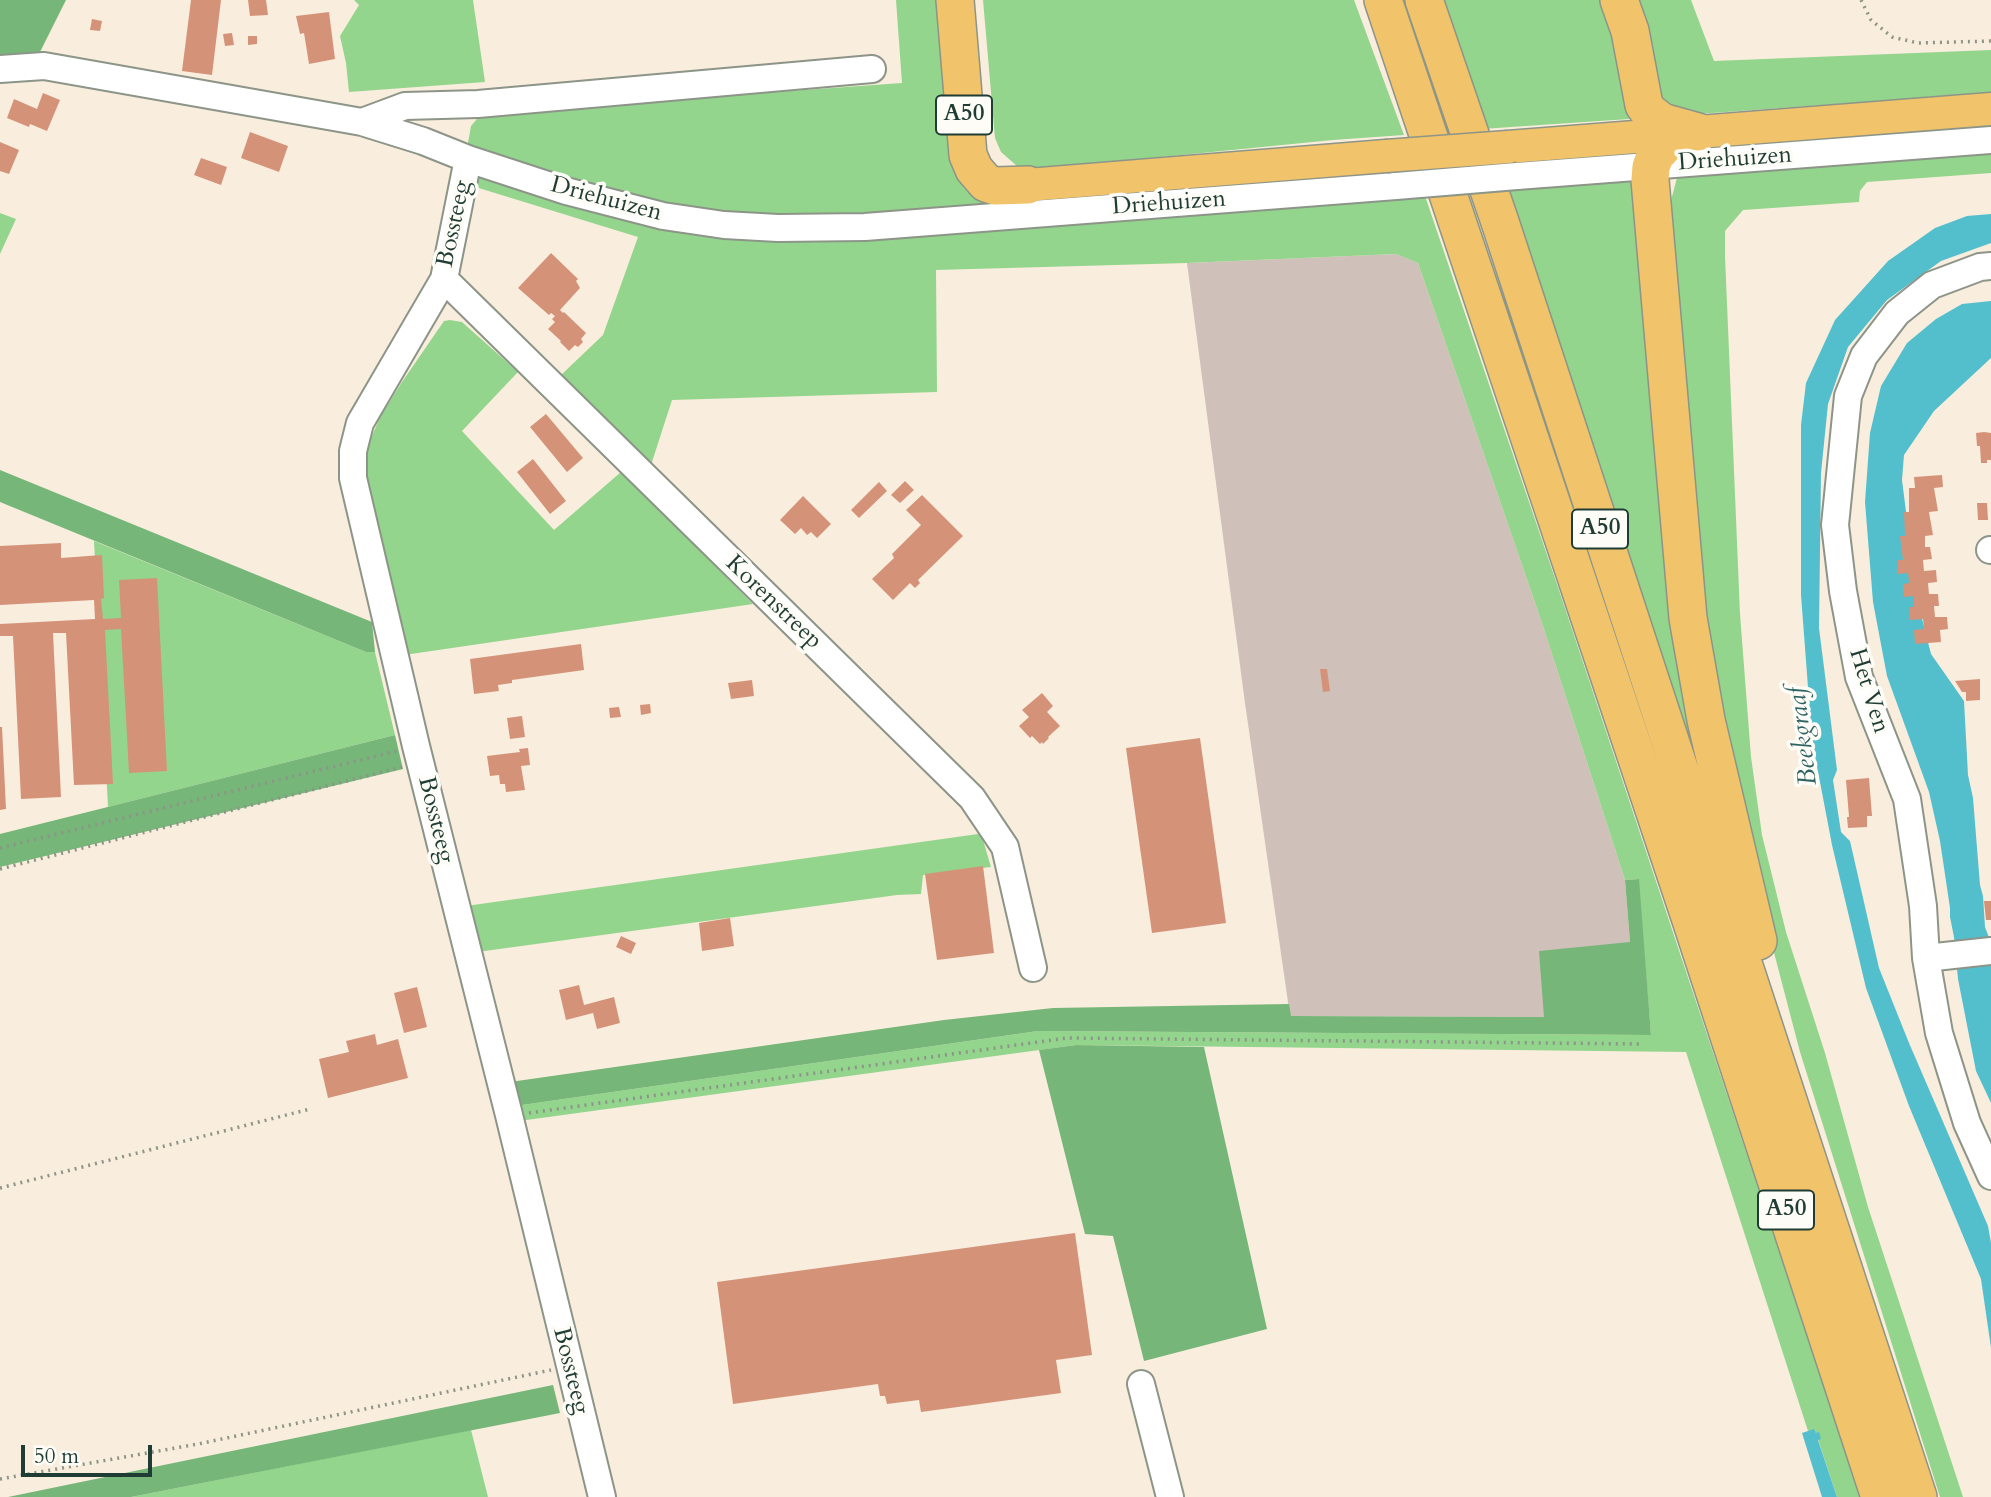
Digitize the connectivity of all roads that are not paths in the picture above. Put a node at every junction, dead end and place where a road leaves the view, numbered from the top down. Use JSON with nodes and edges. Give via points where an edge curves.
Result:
{"nodes":[{"id":1,"x":955,"y":0,"type":"edge"},
{"id":2,"x":978,"y":0,"type":"edge"},
{"id":3,"x":1362,"y":0,"type":"edge"},
{"id":4,"x":1383,"y":0,"type":"edge"},
{"id":5,"x":1424,"y":0,"type":"edge"},
{"id":6,"x":1619,"y":0,"type":"edge"},
{"id":7,"x":0,"y":69,"type":"edge"},
{"id":8,"x":872,"y":69,"type":"dead end"},
{"id":9,"x":1991,"y":109,"type":"edge"},
{"id":10,"x":362,"y":122,"type":"junction"},
{"id":11,"x":1689,"y":133,"type":"junction"},
{"id":12,"x":1991,"y":140,"type":"edge"},
{"id":13,"x":468,"y":159,"type":"junction"},
{"id":14,"x":1651,"y":167,"type":"junction"},
{"id":15,"x":1028,"y":185,"type":"junction"},
{"id":16,"x":1453,"y":211,"type":"junction"},
{"id":17,"x":1991,"y":266,"type":"edge"},
{"id":18,"x":444,"y":279,"type":"junction"},
{"id":19,"x":1991,"y":951,"type":"edge"},
{"id":20,"x":1937,"y":957,"type":"junction"},
{"id":21,"x":1033,"y":968,"type":"dead end"},
{"id":22,"x":1774,"y":1059,"type":"junction"},
{"id":23,"x":1991,"y":1176,"type":"edge"},
{"id":24,"x":1141,"y":1384,"type":"dead end"},
{"id":25,"x":602,"y":1497,"type":"edge"},
{"id":26,"x":1170,"y":1497,"type":"edge"},
{"id":27,"x":1880,"y":1497,"type":"edge"},
{"id":28,"x":1918,"y":1497,"type":"edge"}],
"edges":[{"from":1,"to":15,"type":"highway","number":"A50","via":[[968,155],[986,183]]},
{"from":2,"to":15,"type":"highway","number":"A50","via":[[989,155],[999,173]]},
{"from":3,"to":16,"type":"highway","number":"A50","via":[[1401,103]]},
{"from":4,"to":16,"type":"highway","number":"A50"},
{"from":5,"to":22,"type":"highway","number":"A50"},
{"from":6,"to":11,"type":"highway","via":[[1630,31],[1644,105],[1662,122]]},
{"from":7,"to":10,"type":"street","name":"Driehuizen","via":[[44,66]]},
{"from":8,"to":10,"type":"street","via":[[478,104],[405,106]]},
{"from":9,"to":11,"type":"main road","name":"Driehuizen"},
{"from":10,"to":13,"type":"street","name":"Driehuizen"},
{"from":11,"to":14,"type":"highway","via":[[1665,145]]},
{"from":11,"to":15,"type":"main road","name":"Driehuizen","bridge":true},
{"from":12,"to":14,"type":"street","name":"Driehuizen"},
{"from":13,"to":14,"type":"street","name":"Driehuizen","bridge":true,"via":[[663,216],[778,228],[865,227]]},
{"from":13,"to":18,"type":"street","name":"Bossteeg"},
{"from":14,"to":22,"type":"highway","number":"A50","via":[[1688,618],[1709,732],[1760,946]]},
{"from":16,"to":27,"type":"highway","number":"A50"},
{"from":17,"to":20,"type":"street","name":"Het Ven","via":[[1932,285],[1897,313],[1864,356],[1848,396],[1835,525],[1859,677],[1907,799],[1923,906]]},
{"from":18,"to":21,"type":"street","name":"Korenstreep","via":[[972,799],[1005,847]]},
{"from":18,"to":25,"type":"street","name":"Bossteeg","via":[[360,424],[353,478]]},
{"from":19,"to":20,"type":"street"},
{"from":20,"to":23,"type":"street","name":"Het Ven","via":[[1939,1033],[1967,1123]]},
{"from":22,"to":28,"type":"highway","number":"A50"},
{"from":24,"to":26,"type":"street"}]}
